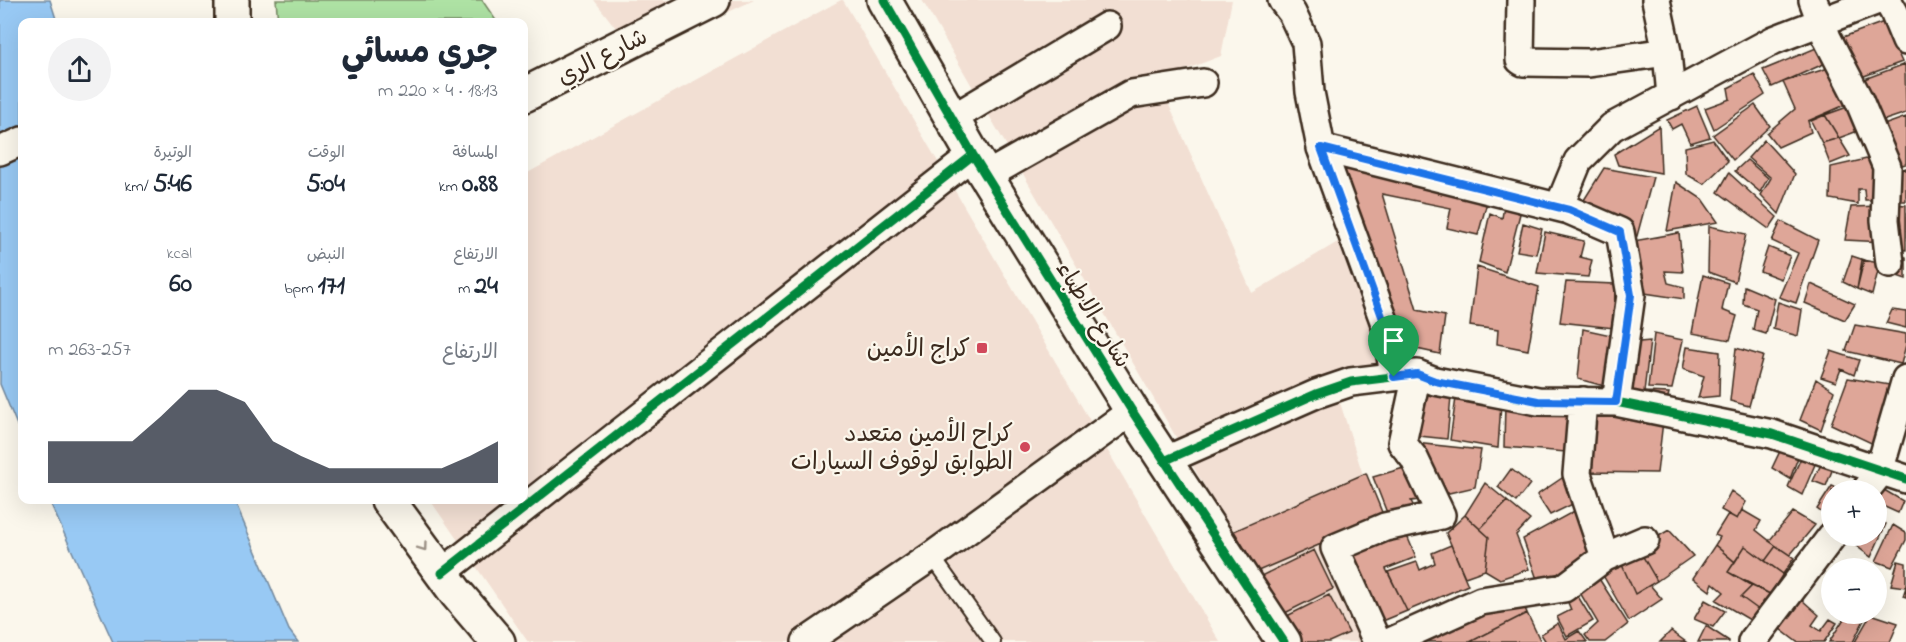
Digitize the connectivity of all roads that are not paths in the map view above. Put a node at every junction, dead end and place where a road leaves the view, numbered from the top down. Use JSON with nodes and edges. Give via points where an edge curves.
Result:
{"nodes":[{"id":1,"x":232,"y":0,"type":"edge"},
{"id":2,"x":713,"y":0,"type":"edge"},
{"id":3,"x":884,"y":0,"type":"edge"},
{"id":4,"x":1282,"y":0,"type":"edge"},
{"id":5,"x":1521,"y":0,"type":"edge"},
{"id":6,"x":1656,"y":0,"type":"edge"},
{"id":7,"x":1878,"y":0,"type":"edge"},
{"id":8,"x":1887,"y":0,"type":"edge"},
{"id":9,"x":1817,"y":11,"type":"edge"},
{"id":10,"x":232,"y":18,"type":"edge"},
{"id":11,"x":1107,"y":26,"type":"dead end"},
{"id":12,"x":1906,"y":41,"type":"edge"},
{"id":13,"x":1667,"y":52,"type":"junction"},
{"id":14,"x":1203,"y":83,"type":"dead end"},
{"id":15,"x":528,"y":93,"type":"edge"},
{"id":16,"x":1671,"y":96,"type":"junction"},
{"id":17,"x":953,"y":118,"type":"junction"},
{"id":18,"x":18,"y":143,"type":"edge"},
{"id":19,"x":1321,"y":148,"type":"junction"},
{"id":20,"x":0,"y":151,"type":"edge"},
{"id":21,"x":979,"y":165,"type":"junction"},
{"id":22,"x":1559,"y":207,"type":"junction"},
{"id":23,"x":1890,"y":263,"type":"dead end"},
{"id":24,"x":1406,"y":375,"type":"junction"},
{"id":25,"x":1906,"y":379,"type":"edge"},
{"id":26,"x":1583,"y":401,"type":"junction"},
{"id":27,"x":1616,"y":402,"type":"junction"},
{"id":28,"x":1132,"y":411,"type":"junction"},
{"id":29,"x":1164,"y":461,"type":"junction"},
{"id":30,"x":1906,"y":479,"type":"edge"},
{"id":31,"x":1873,"y":480,"type":"edge"},
{"id":32,"x":391,"y":504,"type":"edge"},
{"id":33,"x":1645,"y":540,"type":"dead end"},
{"id":34,"x":1825,"y":546,"type":"edge"},
{"id":35,"x":932,"y":556,"type":"junction"},
{"id":36,"x":1605,"y":557,"type":"junction"},
{"id":37,"x":442,"y":573,"type":"junction"},
{"id":38,"x":1763,"y":638,"type":"edge"},
{"id":39,"x":498,"y":642,"type":"edge"},
{"id":40,"x":806,"y":642,"type":"edge"},
{"id":41,"x":993,"y":642,"type":"edge"},
{"id":42,"x":1284,"y":642,"type":"edge"},
{"id":43,"x":1377,"y":642,"type":"edge"},
{"id":44,"x":1390,"y":642,"type":"edge"}],
"edges":[{"from":1,"to":10,"type":"street"},
{"from":2,"to":15,"type":"street","name":"شارع الري"},
{"from":3,"to":17,"type":"street","name":"شارع الاطباء"},
{"from":4,"to":19,"type":"street","via":[[1306,43]]},
{"from":5,"to":13,"type":"street","via":[[1523,62],[1589,63]]},
{"from":6,"to":13,"type":"street"},
{"from":7,"to":9,"type":"street"},
{"from":8,"to":12,"type":"street"},
{"from":9,"to":16,"type":"street","via":[[1774,40]]},
{"from":9,"to":23,"type":"street","via":[[1887,167],[1885,220]]},
{"from":11,"to":17,"type":"street"},
{"from":13,"to":16,"type":"street"},
{"from":14,"to":21,"type":"street","via":[[1131,94]]},
{"from":16,"to":22,"type":"street","via":[[1612,127],[1578,161]]},
{"from":17,"to":21,"type":"street","name":"شارع الاطباء"},
{"from":18,"to":20,"type":"street"},
{"from":19,"to":22,"type":"street"},
{"from":19,"to":24,"type":"street"},
{"from":21,"to":28,"type":"street","name":"شارع الاطباء"},
{"from":21,"to":37,"type":"street"},
{"from":22,"to":27,"type":"street","via":[[1620,232],[1631,295]]},
{"from":24,"to":26,"type":"street","via":[[1538,401]]},
{"from":24,"to":29,"type":"street","via":[[1351,382],[1325,391]]},
{"from":24,"to":43,"type":"street","via":[[1402,443],[1414,458],[1441,515],[1385,527],[1335,548]]},
{"from":25,"to":31,"type":"street"},
{"from":26,"to":27,"type":"street"},
{"from":26,"to":36,"type":"street","via":[[1577,474]]},
{"from":27,"to":31,"type":"street","via":[[1772,434]]},
{"from":28,"to":29,"type":"street","name":"شارع الاطباء"},
{"from":28,"to":35,"type":"street"},
{"from":29,"to":42,"type":"street","name":"شارع الاطباء"},
{"from":30,"to":31,"type":"street"},
{"from":32,"to":37,"type":"street","one_way":true},
{"from":33,"to":36,"type":"street"},
{"from":34,"to":38,"type":"street"},
{"from":35,"to":40,"type":"street"},
{"from":35,"to":41,"type":"lane"},
{"from":36,"to":44,"type":"street","via":[[1564,588],[1481,601]]},
{"from":37,"to":39,"type":"street"}]}
